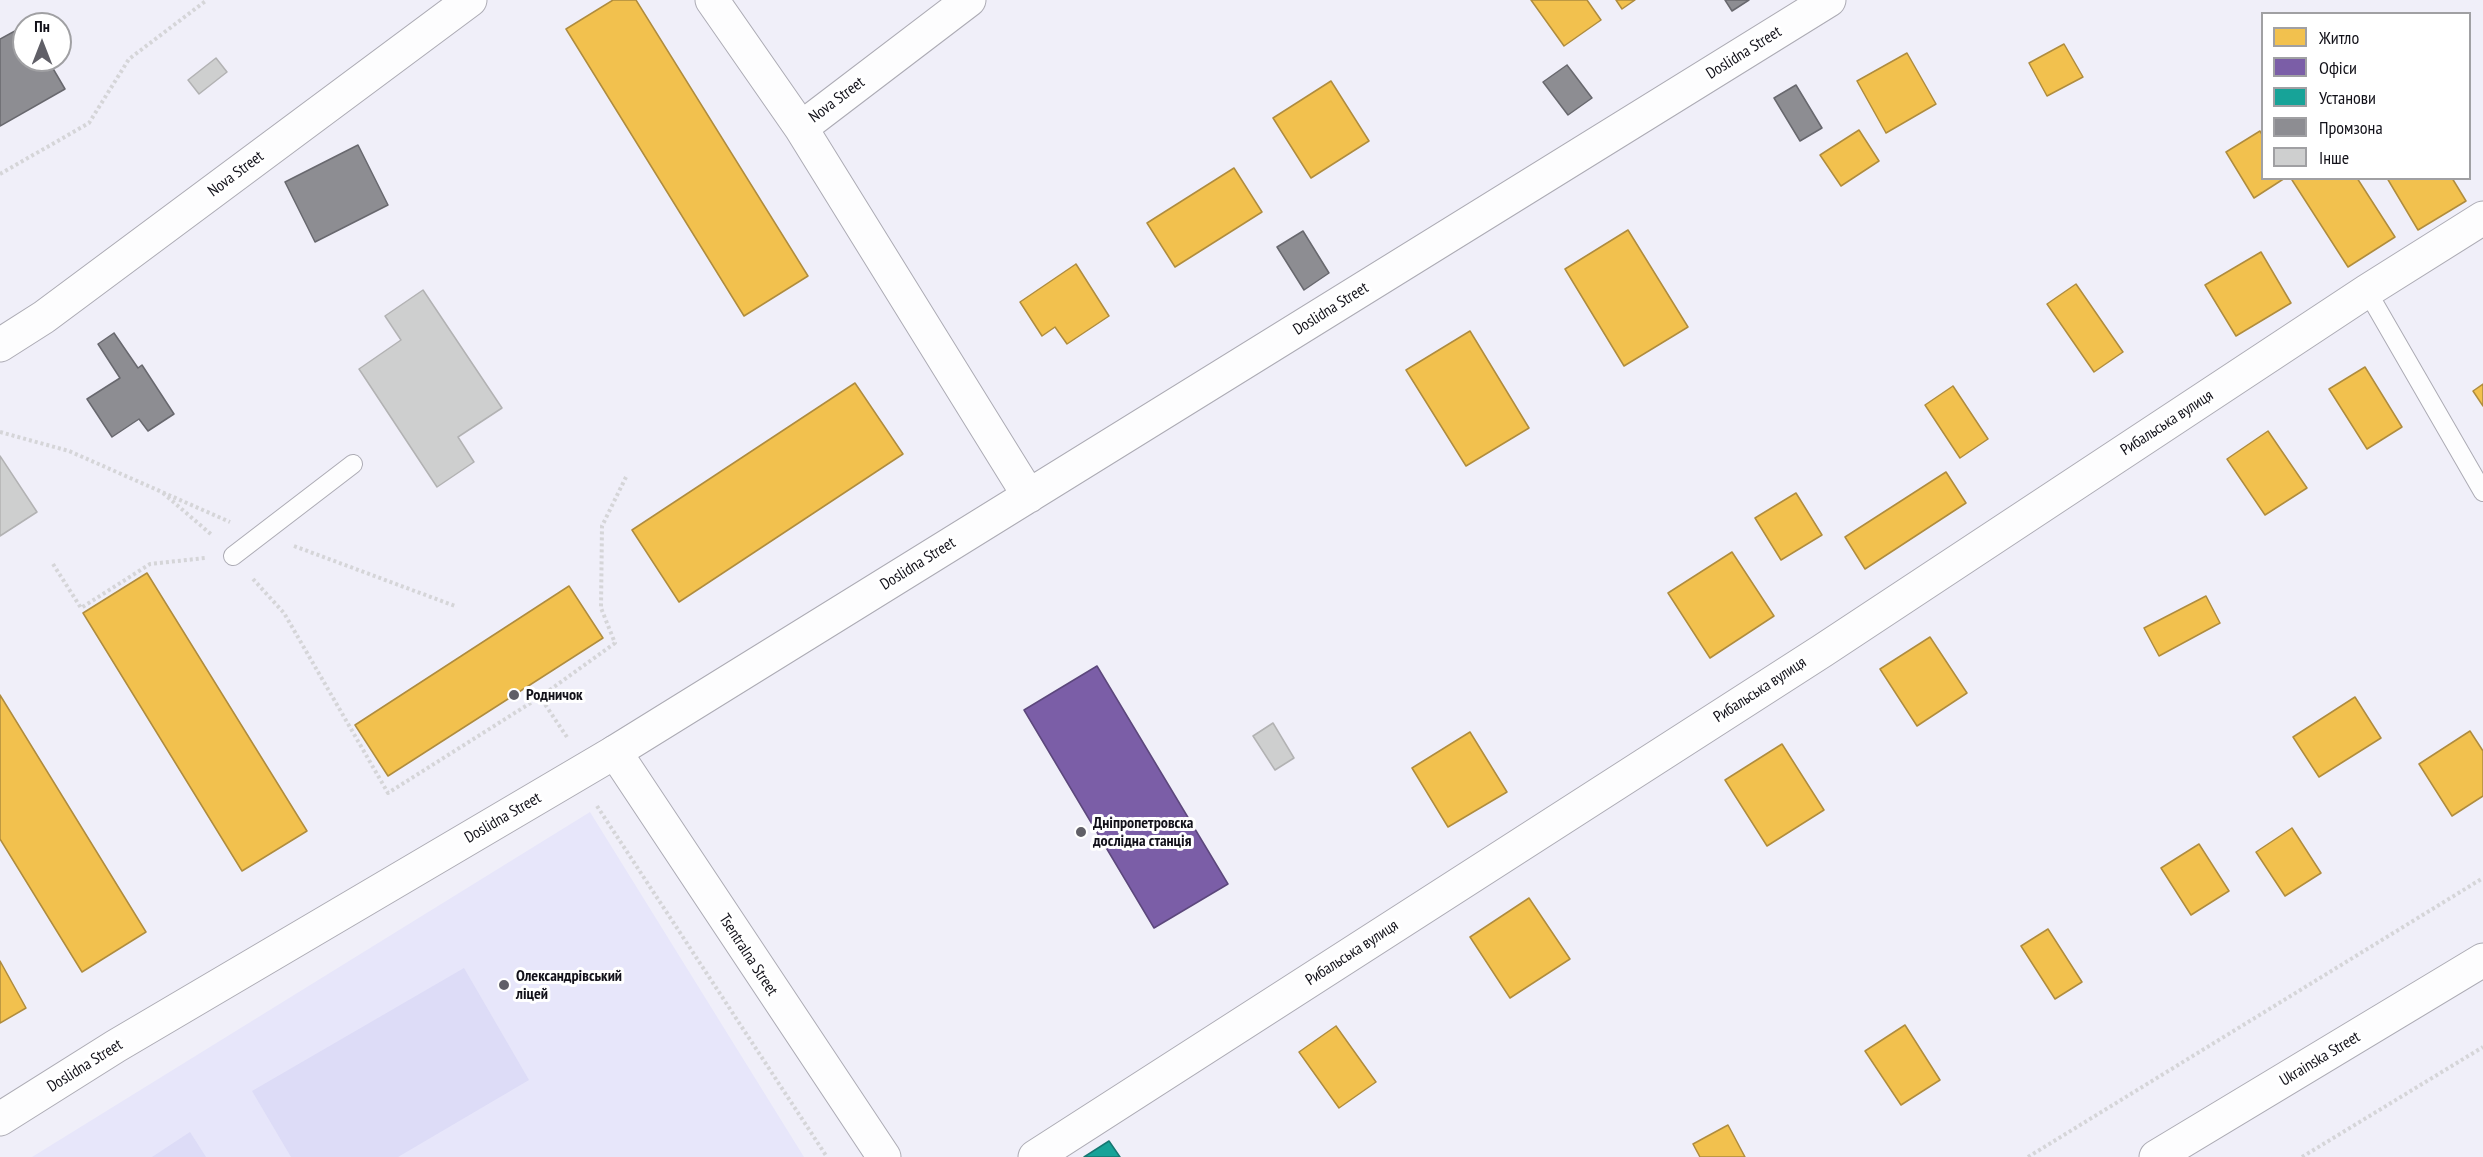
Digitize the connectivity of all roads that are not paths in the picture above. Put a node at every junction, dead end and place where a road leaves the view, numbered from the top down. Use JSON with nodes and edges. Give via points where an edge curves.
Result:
{"nodes":[{"id":1,"x":468,"y":0,"type":"edge"},
{"id":2,"x":712,"y":0,"type":"edge"},
{"id":3,"x":969,"y":0,"type":"edge"},
{"id":4,"x":1829,"y":0,"type":"edge"},
{"id":5,"x":801,"y":128,"type":"junction"},
{"id":6,"x":2483,"y":218,"type":"edge"},
{"id":7,"x":2367,"y":291,"type":"junction"},
{"id":8,"x":0,"y":345,"type":"edge"},
{"id":9,"x":353,"y":464,"type":"dead end"},
{"id":10,"x":2483,"y":492,"type":"edge"},
{"id":11,"x":1029,"y":496,"type":"junction"},
{"id":12,"x":233,"y":556,"type":"road end"},
{"id":13,"x":615,"y":752,"type":"junction"},
{"id":14,"x":2483,"y":960,"type":"edge"},
{"id":15,"x":0,"y":1119,"type":"edge"},
{"id":16,"x":884,"y":1157,"type":"edge"},
{"id":17,"x":1035,"y":1157,"type":"edge"},
{"id":18,"x":2156,"y":1157,"type":"edge"}],
"edges":[{"from":1,"to":8,"type":"street","name":"Nova Street","via":[[44,317]]},
{"from":2,"to":5,"type":"street","name":"Nova Street"},
{"from":3,"to":5,"type":"street","name":"Nova Street"},
{"from":4,"to":11,"type":"street","name":"Doslidna Street"},
{"from":5,"to":11,"type":"street"},
{"from":6,"to":7,"type":"street","name":"Рибальська вулиця"},
{"from":7,"to":10,"type":"lane"},
{"from":7,"to":17,"type":"street","name":"Рибальська вулиця","via":[[1822,651]]},
{"from":9,"to":12,"type":"lane"},
{"from":11,"to":13,"type":"street","name":"Doslidna Street"},
{"from":13,"to":15,"type":"street","name":"Doslidna Street","via":[[116,1046]]},
{"from":13,"to":16,"type":"street","name":"Tsentralna Street"},
{"from":14,"to":18,"type":"street","name":"Ukrainska Street"}]}
